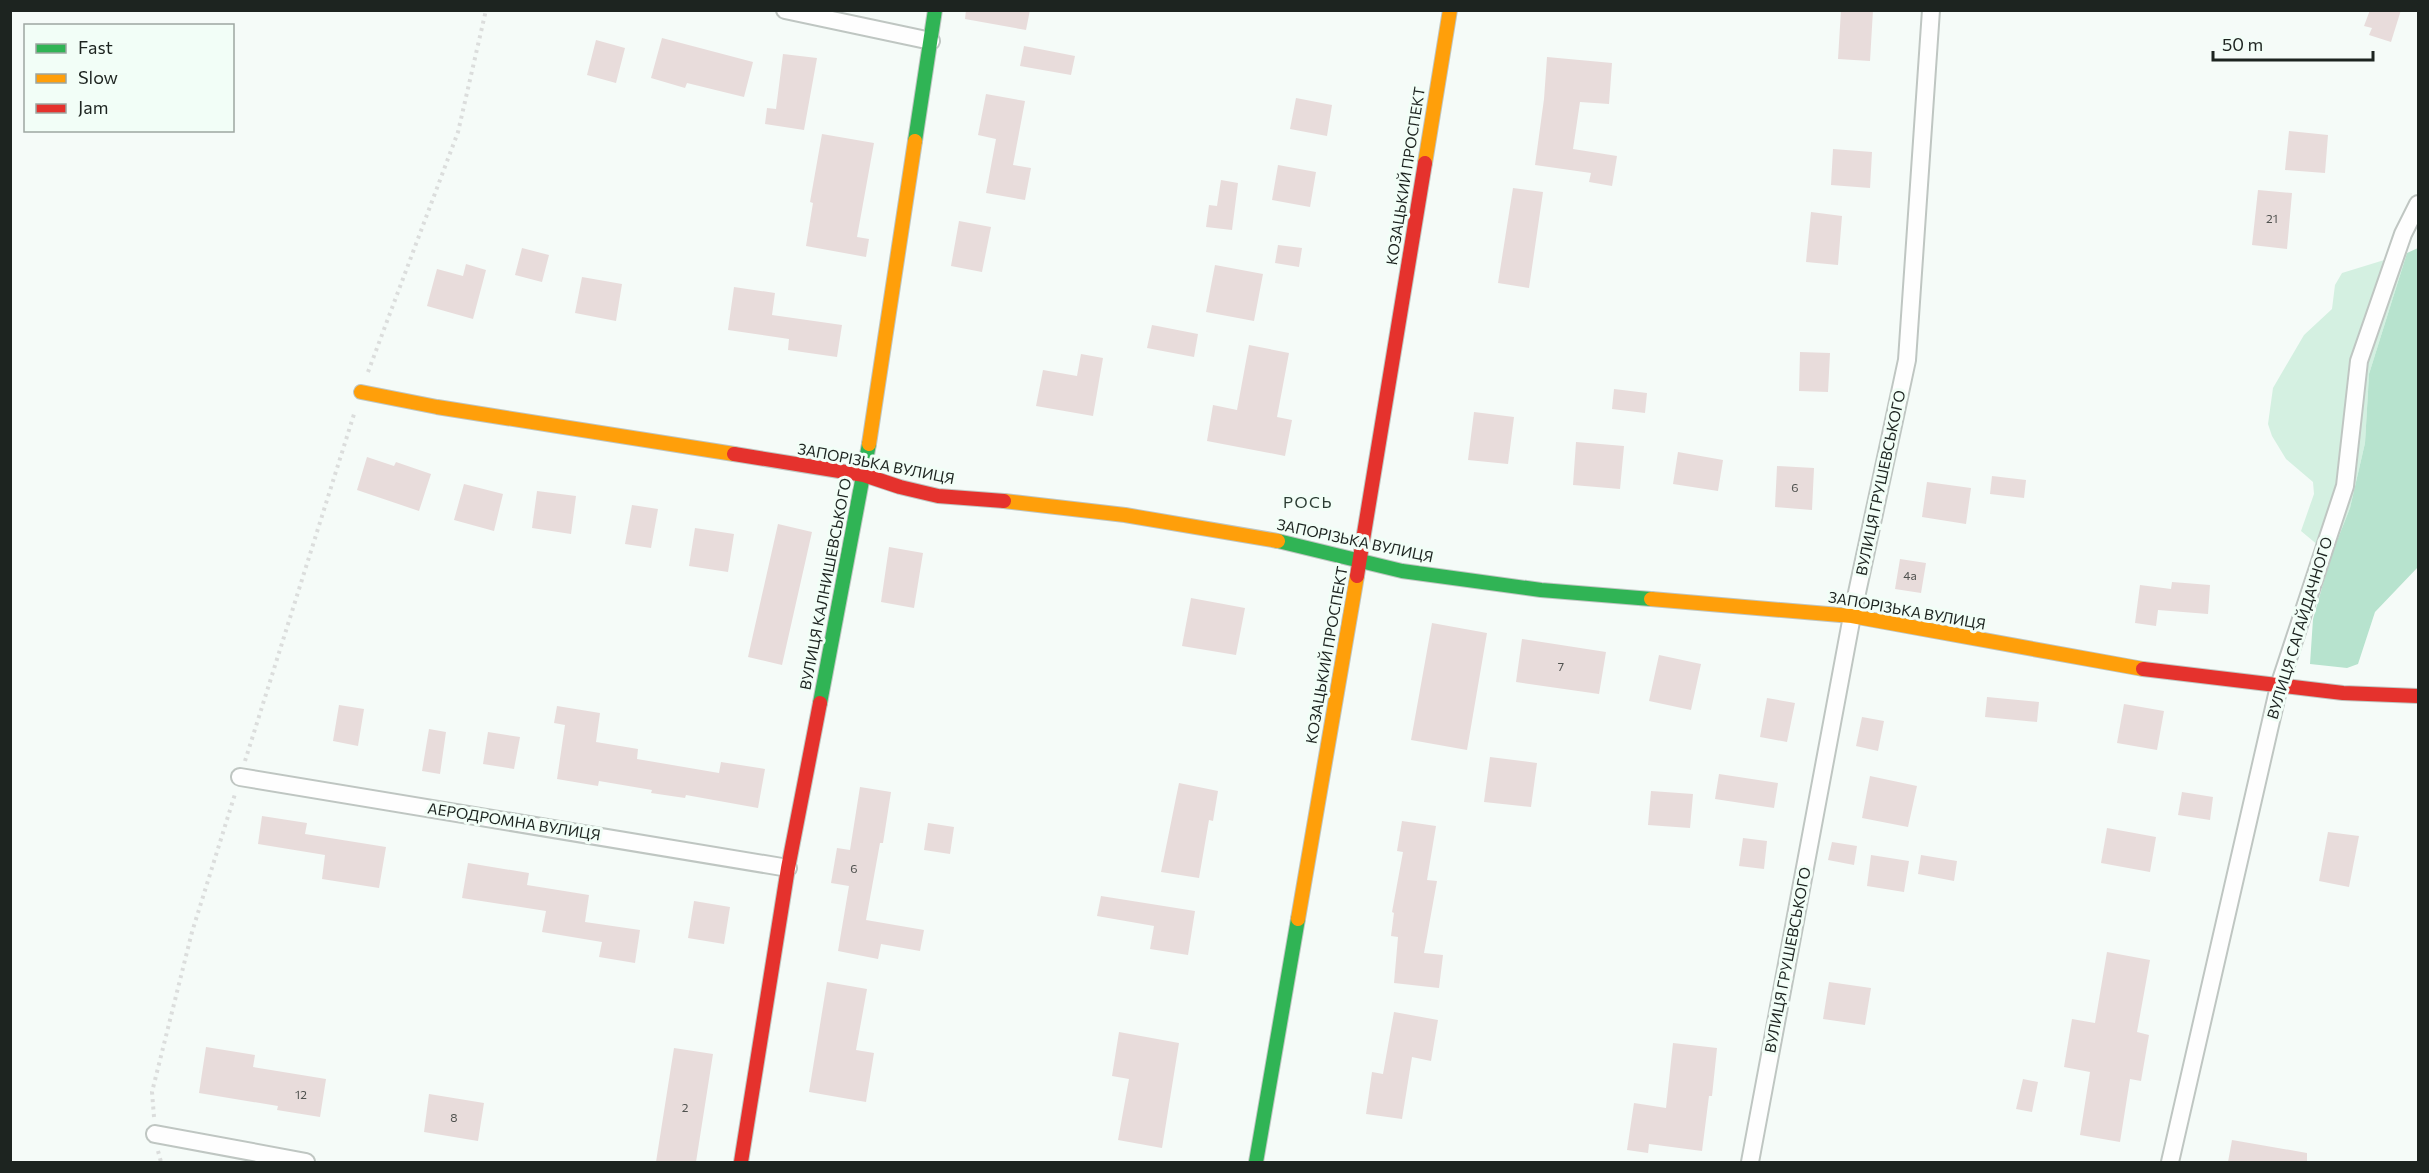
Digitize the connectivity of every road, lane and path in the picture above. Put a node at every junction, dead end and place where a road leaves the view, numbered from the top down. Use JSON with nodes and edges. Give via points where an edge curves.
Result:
{"nodes":[{"id":1,"x":486,"y":10,"type":"edge"},
{"id":2,"x":785,"y":10,"type":"edge"},
{"id":3,"x":935,"y":10,"type":"edge"},
{"id":4,"x":1450,"y":10,"type":"edge"},
{"id":5,"x":1931,"y":10,"type":"edge"},
{"id":6,"x":931,"y":41,"type":"junction"},
{"id":7,"x":2418,"y":204,"type":"edge"},
{"id":8,"x":361,"y":392,"type":"junction"},
{"id":9,"x":864,"y":475,"type":"junction"},
{"id":10,"x":1359,"y":561,"type":"junction"},
{"id":11,"x":1852,"y":616,"type":"junction"},
{"id":12,"x":2279,"y":686,"type":"junction"},
{"id":13,"x":2418,"y":696,"type":"edge"},
{"id":14,"x":240,"y":777,"type":"junction"},
{"id":15,"x":788,"y":868,"type":"junction"},
{"id":16,"x":155,"y":1134,"type":"junction"},
{"id":17,"x":161,"y":1162,"type":"edge"},
{"id":18,"x":306,"y":1162,"type":"edge"},
{"id":19,"x":741,"y":1162,"type":"edge"},
{"id":20,"x":1256,"y":1162,"type":"edge"},
{"id":21,"x":1750,"y":1162,"type":"edge"},
{"id":22,"x":2170,"y":1162,"type":"edge"}],
"edges":[{"from":1,"to":8,"type":"path","via":[[458,132]]},
{"from":2,"to":6,"type":"street"},
{"from":3,"to":6,"type":"street","name":"ВУЛИЦЯ КАЛНИШЕВСЬКОГО"},
{"from":4,"to":10,"type":"street","name":"КОЗАЦЬКИЙ ПРОСПЕКТ"},
{"from":5,"to":11,"type":"street","name":"ВУЛИЦЯ ГРУШЕВСЬКОГО","via":[[1907,360]]},
{"from":6,"to":9,"type":"street","name":"ВУЛИЦЯ КАЛНИШЕВСЬКОГО"},
{"from":7,"to":12,"type":"street","name":"ВУЛИЦЯ САГАЙДАЧНОГО","via":[[2403,234],[2359,361],[2345,486]]},
{"from":8,"to":9,"type":"street","name":"ЗАПОРІЗЬКА ВУЛИЦЯ"},
{"from":8,"to":14,"type":"path"},
{"from":9,"to":10,"type":"street","name":"ЗАПОРІЗЬКА ВУЛИЦЯ","via":[[938,496],[1125,515],[1257,536]]},
{"from":9,"to":15,"type":"street","name":"ВУЛИЦЯ КАЛНИШЕВСЬКОГО"},
{"from":10,"to":11,"type":"street","name":"ЗАПОРІЗЬКА ВУЛИЦЯ","via":[[1402,571],[1541,590]]},
{"from":10,"to":20,"type":"street","name":"КОЗАЦЬКИЙ ПРОСПЕКТ"},
{"from":11,"to":12,"type":"street","name":"ЗАПОРІЗЬКА ВУЛИЦЯ","via":[[2115,665]]},
{"from":11,"to":21,"type":"street","name":"ВУЛИЦЯ ГРУШЕВСЬКОГО"},
{"from":12,"to":13,"type":"street","name":"ЗАПОРІЗЬКА ВУЛИЦЯ"},
{"from":12,"to":22,"type":"street","name":"ВУЛИЦЯ САГАЙДАЧНОГО"},
{"from":14,"to":15,"type":"street","name":"АЕРОДРОМНА ВУЛИЦЯ"},
{"from":14,"to":16,"type":"path","via":[[192,932],[152,1092]]},
{"from":15,"to":19,"type":"street","name":"ВУЛИЦЯ КАЛНИШЕВСЬКОГО"},
{"from":16,"to":17,"type":"path"},
{"from":16,"to":18,"type":"street"}]}
